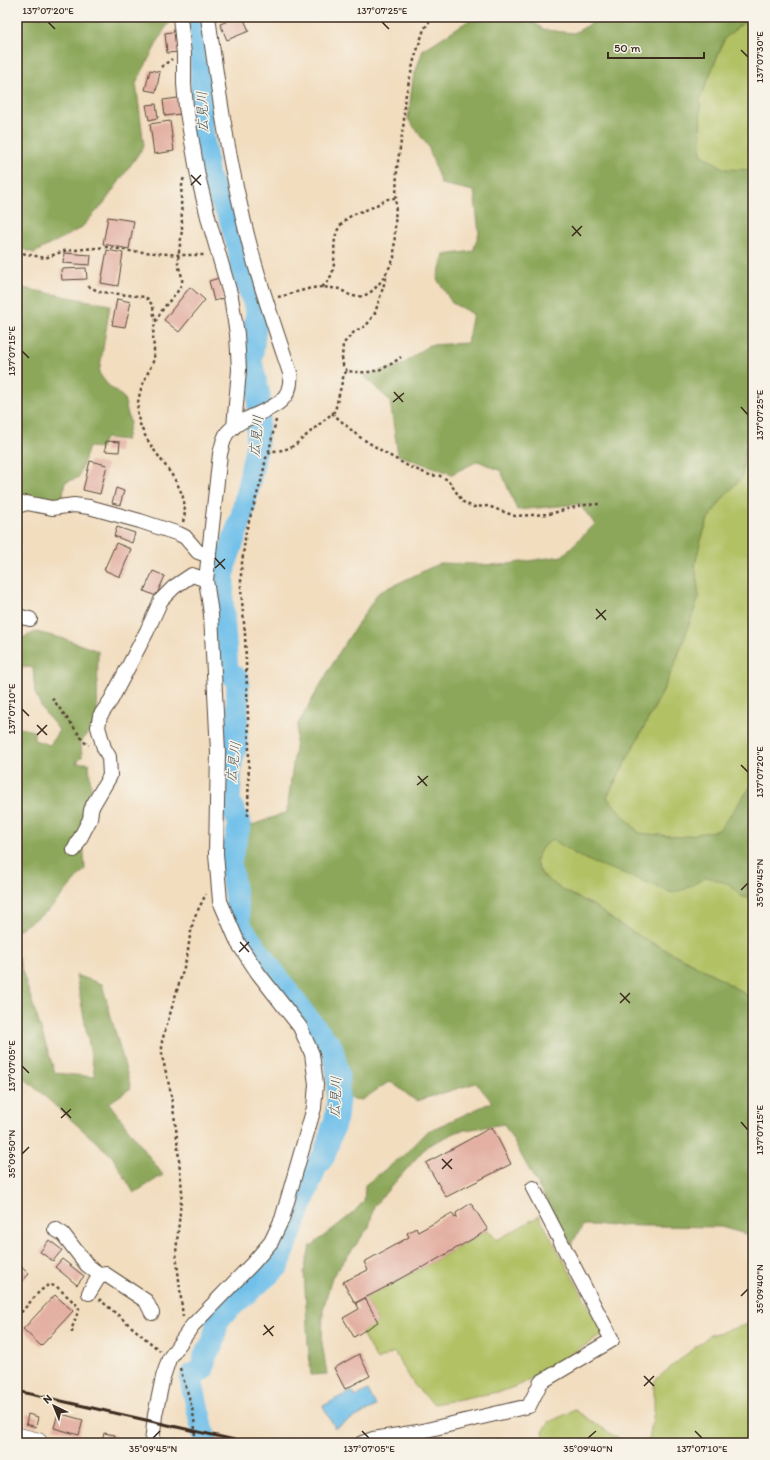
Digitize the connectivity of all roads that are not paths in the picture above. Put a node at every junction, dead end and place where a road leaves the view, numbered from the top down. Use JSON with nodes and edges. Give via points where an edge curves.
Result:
{"nodes":[{"id":1,"x":180,"y":17,"type":"edge"},
{"id":2,"x":208,"y":17,"type":"edge"},
{"id":3,"x":236,"y":425,"type":"junction"},
{"id":4,"x":17,"y":506,"type":"edge"},
{"id":5,"x":209,"y":556,"type":"junction"},
{"id":6,"x":206,"y":580,"type":"junction"},
{"id":7,"x":74,"y":850,"type":"dead end"},
{"id":8,"x":533,"y":1188,"type":"dead end"},
{"id":9,"x":55,"y":1229,"type":"dead end"},
{"id":10,"x":100,"y":1275,"type":"junction"},
{"id":11,"x":89,"y":1293,"type":"road end"},
{"id":12,"x":152,"y":1313,"type":"dead end"},
{"id":13,"x":17,"y":1438,"type":"edge"},
{"id":14,"x":37,"y":1443,"type":"edge"},
{"id":15,"x":152,"y":1443,"type":"edge"},
{"id":16,"x":362,"y":1443,"type":"edge"}],
"edges":[{"from":1,"to":3,"type":"street","via":[[186,107],[207,214],[231,297],[237,334],[239,370]]},
{"from":2,"to":3,"type":"street","via":[[224,125],[241,211],[265,300],[291,381],[287,395],[274,406]]},
{"from":3,"to":5,"type":"street","via":[[227,434],[220,454]]},
{"from":4,"to":5,"type":"street","via":[[27,503],[52,508],[74,505],[89,507],[179,534],[198,552]]},
{"from":5,"to":6,"type":"street"},
{"from":6,"to":7,"type":"street","via":[[192,575],[161,600],[140,645],[100,716],[98,727],[104,748],[110,757],[110,776],[90,810],[90,819]]},
{"from":6,"to":15,"type":"street","via":[[211,614],[218,752],[216,854],[220,901],[238,943],[300,1027],[312,1054],[316,1084],[314,1108],[282,1218],[271,1242],[192,1326],[170,1357],[155,1415]]},
{"from":8,"to":16,"type":"street","via":[[612,1340],[541,1382],[529,1406]]},
{"from":9,"to":10,"type":"street","via":[[63,1234],[87,1265]]},
{"from":10,"to":11,"type":"street"},
{"from":10,"to":12,"type":"street","via":[[105,1274],[146,1301]]},
{"from":13,"to":14,"type":"highway"}]}
